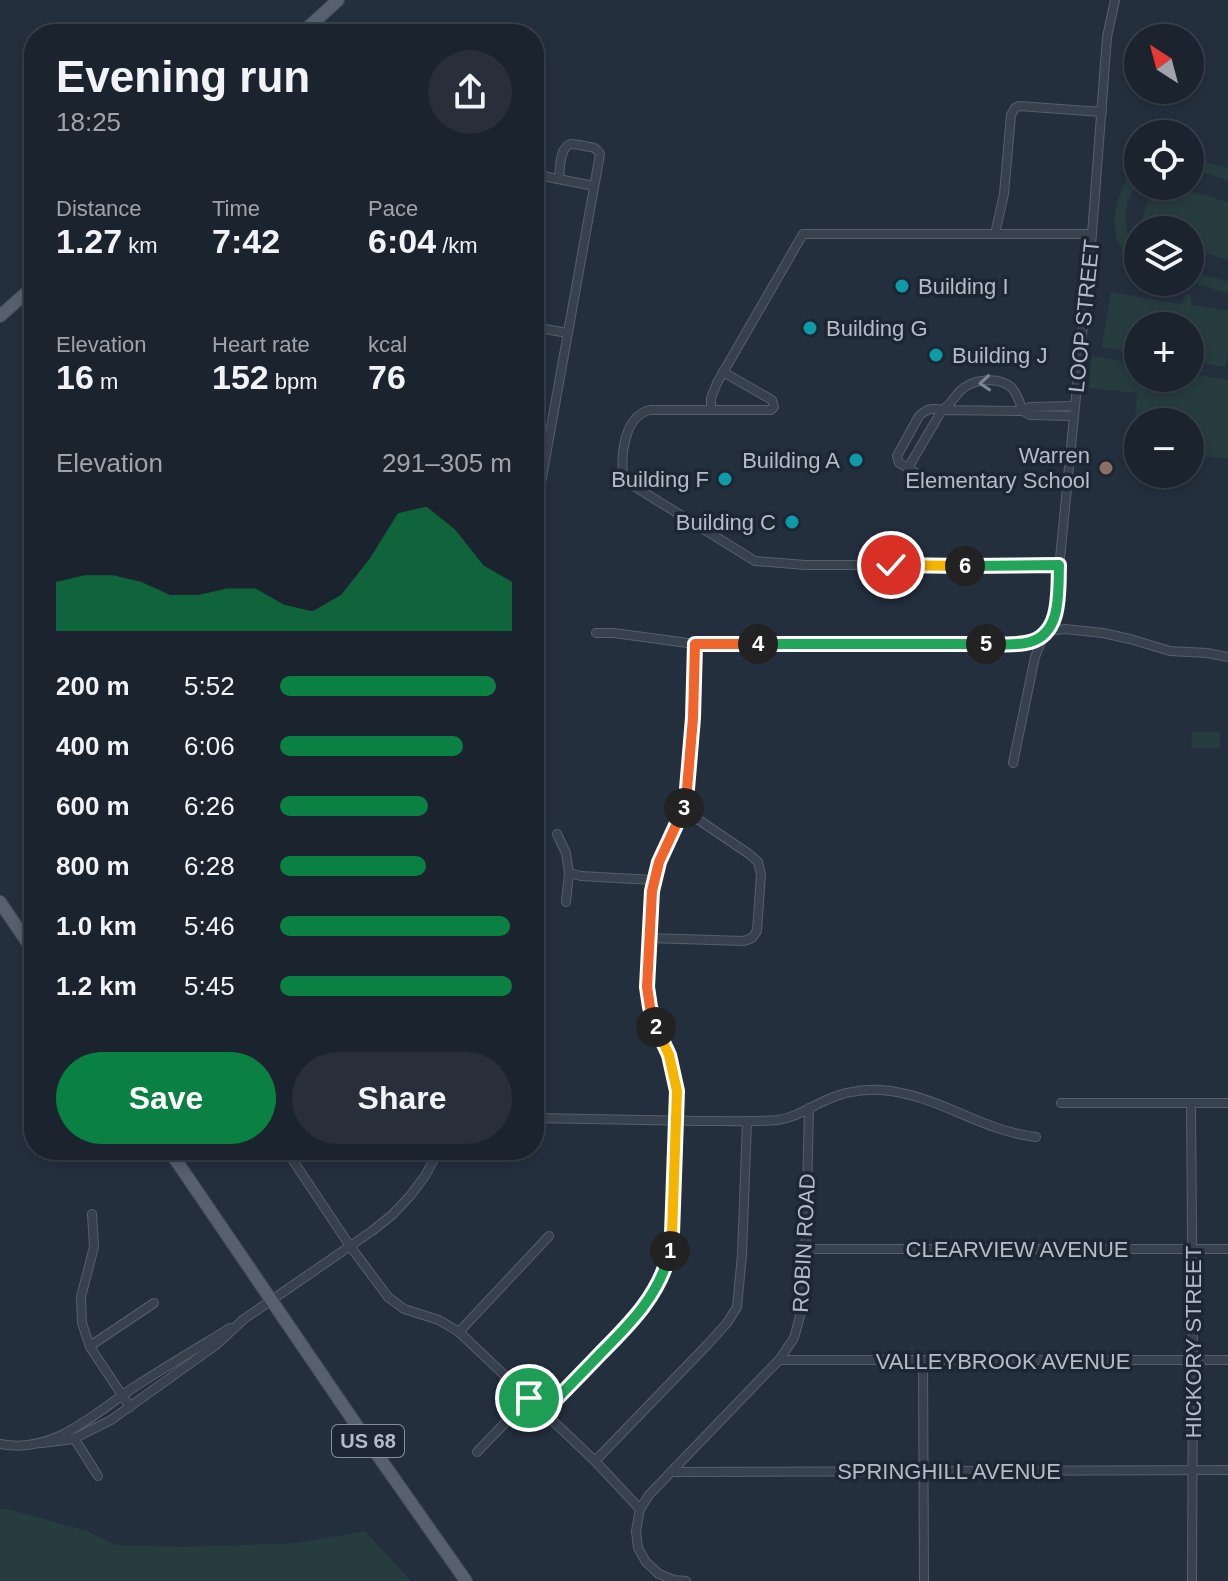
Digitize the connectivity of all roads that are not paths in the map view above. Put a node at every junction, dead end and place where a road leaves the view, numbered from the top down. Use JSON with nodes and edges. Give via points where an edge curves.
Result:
{"nodes":[{"id":1,"x":338,"y":0,"type":"edge"},
{"id":2,"x":1115,"y":0,"type":"edge"},
{"id":3,"x":312,"y":24,"type":"edge"},
{"id":4,"x":1102,"y":112,"type":"junction"},
{"id":5,"x":544,"y":175,"type":"edge"},
{"id":6,"x":559,"y":179,"type":"junction"},
{"id":7,"x":594,"y":186,"type":"junction"},
{"id":8,"x":995,"y":234,"type":"junction"},
{"id":9,"x":1092,"y":234,"type":"junction"},
{"id":10,"x":24,"y":295,"type":"edge"},
{"id":11,"x":0,"y":316,"type":"edge"},
{"id":12,"x":544,"y":329,"type":"edge"},
{"id":13,"x":567,"y":333,"type":"junction"},
{"id":14,"x":723,"y":372,"type":"junction"},
{"id":15,"x":954,"y":399,"type":"junction"},
{"id":16,"x":711,"y":409,"type":"junction"},
{"id":17,"x":942,"y":410,"type":"junction"},
{"id":18,"x":960,"y":410,"type":"junction"},
{"id":19,"x":1023,"y":411,"type":"junction"},
{"id":20,"x":1074,"y":411,"type":"junction"},
{"id":21,"x":544,"y":465,"type":"edge"},
{"id":22,"x":908,"y":468,"type":"junction"},
{"id":23,"x":928,"y":480,"type":"dead end"},
{"id":24,"x":1059,"y":565,"type":"junction"},
{"id":25,"x":596,"y":633,"type":"dead end"},
{"id":26,"x":1046,"y":633,"type":"junction"},
{"id":27,"x":695,"y":644,"type":"junction"},
{"id":28,"x":1228,"y":657,"type":"edge"},
{"id":29,"x":1013,"y":763,"type":"dead end"},
{"id":30,"x":684,"y":810,"type":"junction"},
{"id":31,"x":557,"y":834,"type":"dead end"},
{"id":32,"x":569,"y":873,"type":"junction"},
{"id":33,"x":653,"y":880,"type":"junction"},
{"id":34,"x":0,"y":902,"type":"edge"},
{"id":35,"x":566,"y":902,"type":"dead end"},
{"id":36,"x":24,"y":937,"type":"edge"},
{"id":37,"x":649,"y":938,"type":"junction"},
{"id":38,"x":1061,"y":1103,"type":"dead end"},
{"id":39,"x":1228,"y":1103,"type":"edge"},
{"id":40,"x":1191,"y":1104,"type":"junction"},
{"id":41,"x":809,"y":1108,"type":"junction"},
{"id":42,"x":544,"y":1118,"type":"edge"},
{"id":43,"x":677,"y":1120,"type":"junction"},
{"id":44,"x":747,"y":1121,"type":"junction"},
{"id":45,"x":1036,"y":1137,"type":"dead end"},
{"id":46,"x":176,"y":1160,"type":"edge"},
{"id":47,"x":293,"y":1160,"type":"edge"},
{"id":48,"x":434,"y":1160,"type":"edge"},
{"id":49,"x":92,"y":1214,"type":"dead end"},
{"id":50,"x":549,"y":1236,"type":"dead end"},
{"id":51,"x":350,"y":1246,"type":"junction"},
{"id":52,"x":805,"y":1249,"type":"junction"},
{"id":53,"x":1192,"y":1249,"type":"junction"},
{"id":54,"x":1228,"y":1249,"type":"edge"},
{"id":55,"x":271,"y":1300,"type":"junction"},
{"id":56,"x":154,"y":1303,"type":"dead end"},
{"id":57,"x":244,"y":1319,"type":"junction"},
{"id":58,"x":459,"y":1332,"type":"junction"},
{"id":59,"x":90,"y":1346,"type":"junction"},
{"id":60,"x":779,"y":1360,"type":"junction"},
{"id":61,"x":1193,"y":1360,"type":"junction"},
{"id":62,"x":1228,"y":1360,"type":"edge"},
{"id":63,"x":923,"y":1361,"type":"junction"},
{"id":64,"x":123,"y":1395,"type":"junction"},
{"id":65,"x":529,"y":1398,"type":"junction"},
{"id":66,"x":130,"y":1407,"type":"junction"},
{"id":67,"x":544,"y":1412,"type":"junction"},
{"id":68,"x":74,"y":1438,"type":"junction"},
{"id":69,"x":42,"y":1443,"type":"junction"},
{"id":70,"x":0,"y":1444,"type":"edge"},
{"id":71,"x":477,"y":1452,"type":"dead end"},
{"id":72,"x":595,"y":1461,"type":"junction"},
{"id":73,"x":1193,"y":1470,"type":"junction"},
{"id":74,"x":1228,"y":1470,"type":"edge"},
{"id":75,"x":924,"y":1471,"type":"junction"},
{"id":76,"x":671,"y":1472,"type":"junction"},
{"id":77,"x":98,"y":1476,"type":"dead end"},
{"id":78,"x":640,"y":1509,"type":"junction"},
{"id":79,"x":466,"y":1581,"type":"edge"},
{"id":80,"x":686,"y":1581,"type":"edge"},
{"id":81,"x":924,"y":1581,"type":"edge"},
{"id":82,"x":1192,"y":1581,"type":"edge"}],
"edges":[{"from":1,"to":3,"type":"main road"},
{"from":2,"to":4,"type":"street","name":"LOOP STREET","via":[[1108,25]]},
{"from":4,"to":8,"type":"street","via":[[1019,106],[1012,111]]},
{"from":4,"to":9,"type":"street","name":"LOOP STREET"},
{"from":5,"to":6,"type":"street"},
{"from":6,"to":7,"type":"street"},
{"from":6,"to":7,"type":"street","via":[[567,145],[596,147],[600,154]]},
{"from":7,"to":13,"type":"street"},
{"from":8,"to":9,"type":"street"},
{"from":8,"to":14,"type":"street","via":[[803,234]]},
{"from":9,"to":20,"type":"street","name":"LOOP STREET"},
{"from":10,"to":11,"type":"main road"},
{"from":12,"to":13,"type":"street"},
{"from":13,"to":21,"type":"street"},
{"from":14,"to":16,"type":"street"},
{"from":14,"to":16,"type":"street","via":[[772,400],[774,407]]},
{"from":15,"to":17,"type":"street"},
{"from":15,"to":18,"type":"street"},
{"from":19,"to":15,"type":"street","one_way":true,"via":[[1012,388],[998,382],[977,382]]},
{"from":16,"to":24,"type":"street","via":[[649,410],[638,415],[628,428],[623,476],[755,561]]},
{"from":17,"to":18,"type":"street"},
{"from":17,"to":22,"type":"street"},
{"from":17,"to":22,"type":"street","via":[[924,412],[898,450],[897,460]]},
{"from":18,"to":19,"type":"street"},
{"from":19,"to":20,"type":"street"},
{"from":20,"to":24,"type":"street","name":"LOOP STREET"},
{"from":22,"to":23,"type":"street"},
{"from":24,"to":26,"type":"street","name":"LOOP STREET","via":[[1054,619]]},
{"from":25,"to":27,"type":"street"},
{"from":26,"to":27,"type":"street","via":[[1017,644]]},
{"from":26,"to":28,"type":"street","via":[[1103,633],[1170,651]]},
{"from":26,"to":29,"type":"street","name":"LOOP STREET","via":[[1035,657]]},
{"from":27,"to":30,"type":"street"},
{"from":30,"to":33,"type":"street"},
{"from":30,"to":37,"type":"street","via":[[758,862],[757,931],[744,941]]},
{"from":31,"to":32,"type":"street"},
{"from":32,"to":33,"type":"street"},
{"from":32,"to":35,"type":"street"},
{"from":33,"to":37,"type":"street"},
{"from":34,"to":36,"type":"main road"},
{"from":37,"to":43,"type":"street","via":[[650,1007],[674,1074]]},
{"from":38,"to":40,"type":"street"},
{"from":39,"to":40,"type":"street"},
{"from":40,"to":53,"type":"street","name":"HICKORY STREET"},
{"from":41,"to":44,"type":"street","via":[[784,1119]]},
{"from":41,"to":45,"type":"street","via":[[858,1091],[900,1092],[996,1129]]},
{"from":41,"to":52,"type":"street","name":"ROBIN ROAD"},
{"from":42,"to":43,"type":"street"},
{"from":43,"to":44,"type":"street"},
{"from":43,"to":67,"type":"street","via":[[672,1234],[659,1283],[637,1316]]},
{"from":44,"to":72,"type":"street","via":[[737,1307]]},
{"from":46,"to":55,"type":"main road","number":"US 68"},
{"from":47,"to":51,"type":"street"},
{"from":48,"to":51,"type":"street","via":[[392,1215]]},
{"from":49,"to":59,"type":"street","via":[[94,1247],[80,1306]]},
{"from":50,"to":58,"type":"street"},
{"from":51,"to":55,"type":"street"},
{"from":51,"to":58,"type":"street","via":[[395,1303]]},
{"from":52,"to":53,"type":"street","name":"CLEARVIEW AVENUE"},
{"from":52,"to":60,"type":"street","name":"ROBIN ROAD","via":[[800,1319]]},
{"from":53,"to":54,"type":"street","name":"CLEARVIEW AVENUE"},
{"from":53,"to":61,"type":"street","name":"HICKORY STREET"},
{"from":55,"to":57,"type":"street"},
{"from":55,"to":79,"type":"main road","number":"US 68"},
{"from":56,"to":59,"type":"street"},
{"from":57,"to":64,"type":"street"},
{"from":57,"to":66,"type":"street"},
{"from":58,"to":65,"type":"street"},
{"from":59,"to":64,"type":"street"},
{"from":60,"to":63,"type":"street","name":"VALLEYBROOK AVENUE"},
{"from":60,"to":76,"type":"street","name":"ROBIN ROAD"},
{"from":61,"to":62,"type":"street","name":"VALLEYBROOK AVENUE"},
{"from":61,"to":63,"type":"street","name":"VALLEYBROOK AVENUE"},
{"from":61,"to":73,"type":"street","name":"HICKORY STREET"},
{"from":63,"to":75,"type":"street"},
{"from":64,"to":66,"type":"street"},
{"from":64,"to":69,"type":"street","via":[[78,1427]]},
{"from":65,"to":67,"type":"street"},
{"from":65,"to":71,"type":"street"},
{"from":66,"to":68,"type":"street"},
{"from":67,"to":72,"type":"street"},
{"from":68,"to":69,"type":"street"},
{"from":68,"to":77,"type":"street"},
{"from":69,"to":70,"type":"street"},
{"from":72,"to":78,"type":"street"},
{"from":73,"to":74,"type":"street","name":"SPRINGHILL AVENUE"},
{"from":73,"to":75,"type":"street","name":"SPRINGHILL AVENUE"},
{"from":73,"to":82,"type":"street","name":"HICKORY STREET"},
{"from":75,"to":76,"type":"street","name":"SPRINGHILL AVENUE"},
{"from":75,"to":81,"type":"street"},
{"from":76,"to":78,"type":"street","name":"ROBIN ROAD"},
{"from":78,"to":80,"type":"street","via":[[636,1531],[646,1562],[659,1574]]}]}
